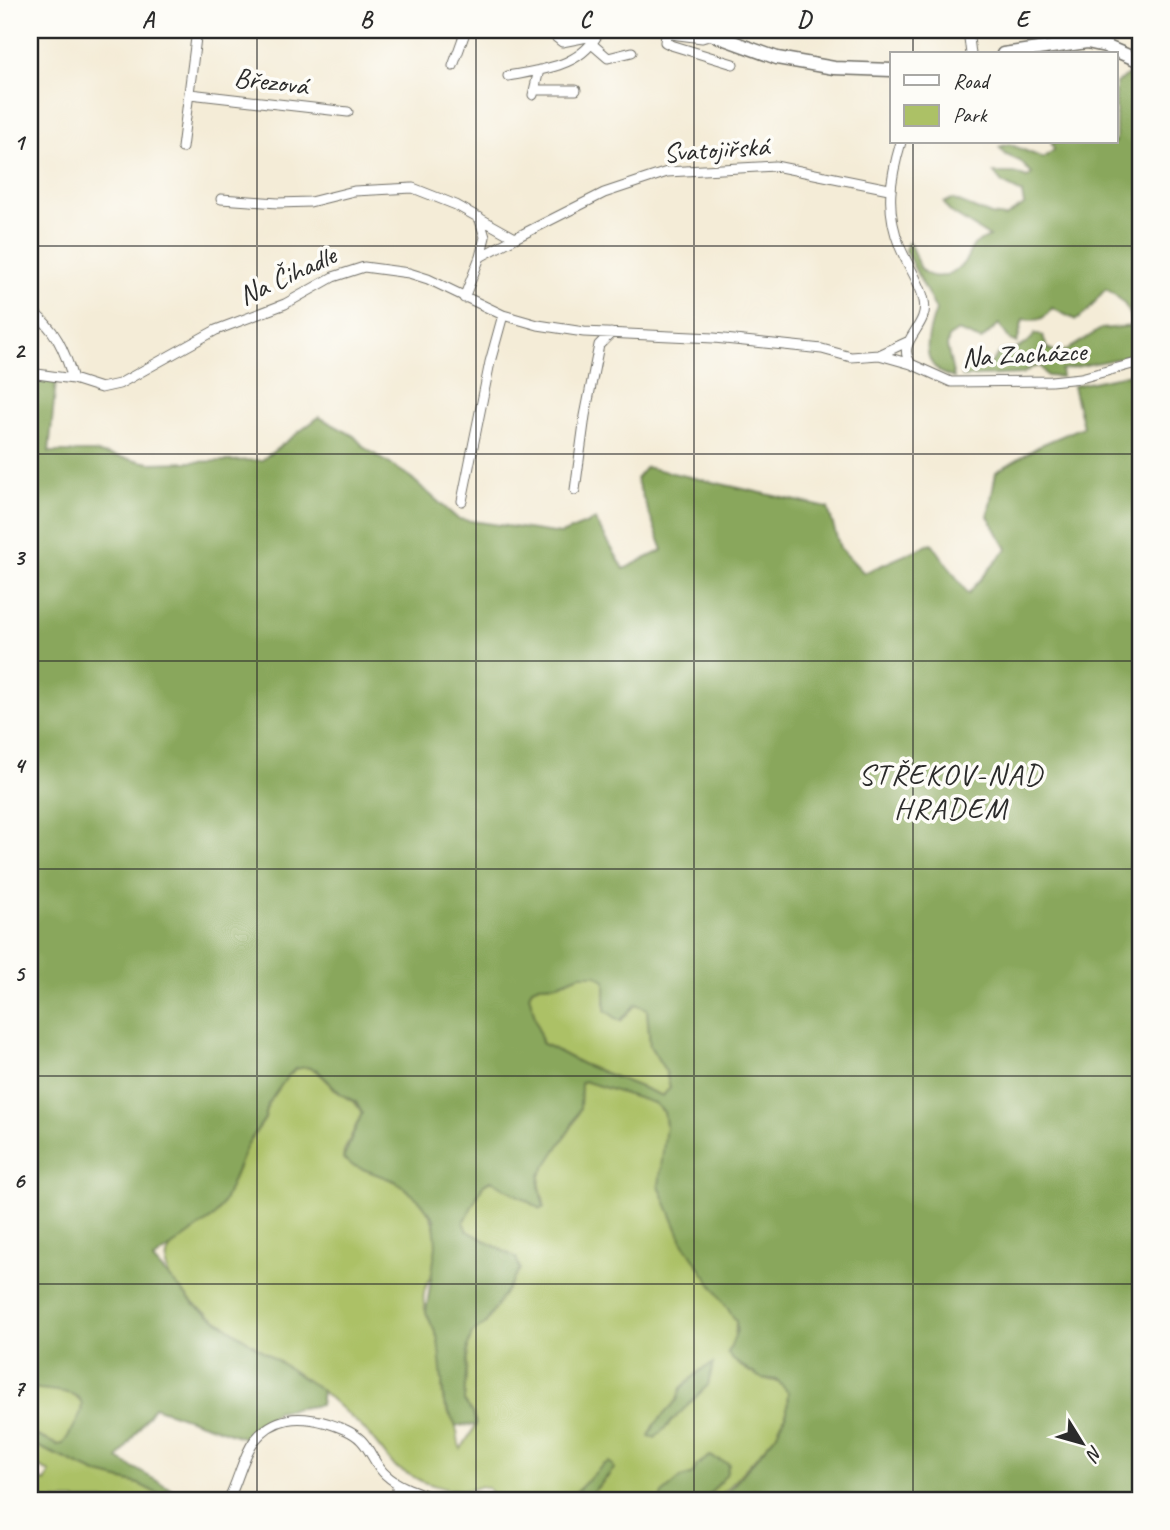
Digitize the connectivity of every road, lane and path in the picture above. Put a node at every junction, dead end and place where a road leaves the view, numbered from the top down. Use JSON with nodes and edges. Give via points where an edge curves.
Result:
{"nodes":[{"id":1,"x":197,"y":30,"type":"edge"},
{"id":2,"x":466,"y":30,"type":"edge"},
{"id":3,"x":547,"y":30,"type":"edge"},
{"id":4,"x":968,"y":30,"type":"edge"},
{"id":5,"x":599,"y":32,"type":"edge"},
{"id":6,"x":716,"y":34,"type":"edge"},
{"id":7,"x":1074,"y":36,"type":"edge"},
{"id":8,"x":593,"y":45,"type":"junction"},
{"id":9,"x":632,"y":52,"type":"dead end"},
{"id":10,"x":971,"y":52,"type":"edge"},
{"id":11,"x":1011,"y":52,"type":"edge"},
{"id":12,"x":1118,"y":52,"type":"edge"},
{"id":13,"x":1118,"y":52,"type":"edge"},
{"id":14,"x":1140,"y":61,"type":"edge"},
{"id":15,"x":733,"y":64,"type":"dead end"},
{"id":16,"x":453,"y":65,"type":"dead end"},
{"id":17,"x":539,"y":69,"type":"junction"},
{"id":18,"x":890,"y":70,"type":"edge"},
{"id":19,"x":508,"y":76,"type":"dead end"},
{"id":20,"x":576,"y":90,"type":"dead end"},
{"id":21,"x":190,"y":94,"type":"junction"},
{"id":22,"x":348,"y":113,"type":"dead end"},
{"id":23,"x":900,"y":144,"type":"edge"},
{"id":24,"x":182,"y":148,"type":"dead end"},
{"id":25,"x":889,"y":189,"type":"junction"},
{"id":26,"x":221,"y":199,"type":"dead end"},
{"id":27,"x":480,"y":217,"type":"junction"},
{"id":28,"x":515,"y":238,"type":"junction"},
{"id":29,"x":480,"y":257,"type":"junction"},
{"id":30,"x":464,"y":298,"type":"junction"},
{"id":31,"x":30,"y":310,"type":"edge"},
{"id":32,"x":503,"y":315,"type":"junction"},
{"id":33,"x":611,"y":334,"type":"junction"},
{"id":34,"x":907,"y":342,"type":"junction"},
{"id":35,"x":878,"y":355,"type":"junction"},
{"id":36,"x":895,"y":360,"type":"joint"},
{"id":37,"x":1140,"y":362,"type":"edge"},
{"id":38,"x":911,"y":364,"type":"junction"},
{"id":39,"x":30,"y":373,"type":"edge"},
{"id":40,"x":73,"y":379,"type":"junction"},
{"id":41,"x":575,"y":490,"type":"dead end"},
{"id":42,"x":462,"y":501,"type":"dead end"},
{"id":43,"x":397,"y":1483,"type":"junction"},
{"id":44,"x":228,"y":1500,"type":"edge"},
{"id":45,"x":397,"y":1500,"type":"edge"},
{"id":46,"x":439,"y":1500,"type":"edge"}],
"edges":[{"from":1,"to":21,"type":"street"},
{"from":2,"to":16,"type":"street"},
{"from":3,"to":5,"type":"street","via":[[562,42]]},
{"from":4,"to":10,"type":"street"},
{"from":5,"to":8,"type":"street"},
{"from":6,"to":15,"type":"street","via":[[702,38],[671,34],[665,42]]},
{"from":6,"to":18,"type":"main road","via":[[806,64]]},
{"from":7,"to":11,"type":"main road"},
{"from":7,"to":12,"type":"main road"},
{"from":8,"to":9,"type":"street","via":[[608,58]]},
{"from":8,"to":17,"type":"street","via":[[567,62]]},
{"from":13,"to":14,"type":"main road"},
{"from":17,"to":19,"type":"street"},
{"from":17,"to":20,"type":"street","via":[[534,92]]},
{"from":21,"to":22,"type":"street","name":"Březová"},
{"from":21,"to":24,"type":"street"},
{"from":23,"to":25,"type":"street"},
{"from":25,"to":28,"type":"street","name":"Svatojiřská","via":[[775,166],[667,172],[604,193]]},
{"from":25,"to":34,"type":"street","via":[[899,245],[924,301],[925,315]]},
{"from":26,"to":27,"type":"street","via":[[302,202],[354,191],[413,188]]},
{"from":27,"to":28,"type":"street"},
{"from":27,"to":29,"type":"street","via":[[485,237]]},
{"from":28,"to":29,"type":"street","name":"Svatojiřská"},
{"from":29,"to":30,"type":"street"},
{"from":30,"to":32,"type":"street","name":"Na Čihadle"},
{"from":30,"to":40,"type":"street","name":"Na Čihadle","via":[[409,273],[352,269],[285,304],[216,330],[119,384],[101,388]]},
{"from":31,"to":40,"type":"street","via":[[53,330]]},
{"from":32,"to":33,"type":"street","name":"Na Čihadle","via":[[564,330]]},
{"from":32,"to":42,"type":"street"},
{"from":33,"to":35,"type":"street","name":"Na Čihadle","via":[[784,345],[851,357]]},
{"from":33,"to":41,"type":"street","via":[[598,345]]},
{"from":34,"to":35,"type":"street"},
{"from":34,"to":38,"type":"street"},
{"from":35,"to":36,"type":"street","name":"Na Čihadle"},
{"from":36,"to":38,"type":"street","name":"Na Zacházce"},
{"from":37,"to":38,"type":"street","name":"Na Zacházce","via":[[1081,378],[951,382]]},
{"from":39,"to":40,"type":"street","name":"Na Čihadle"},
{"from":43,"to":44,"type":"street","via":[[384,1474],[356,1435],[332,1424],[295,1418],[263,1432],[253,1443]]},
{"from":43,"to":45,"type":"street"},
{"from":43,"to":46,"type":"street"}]}
